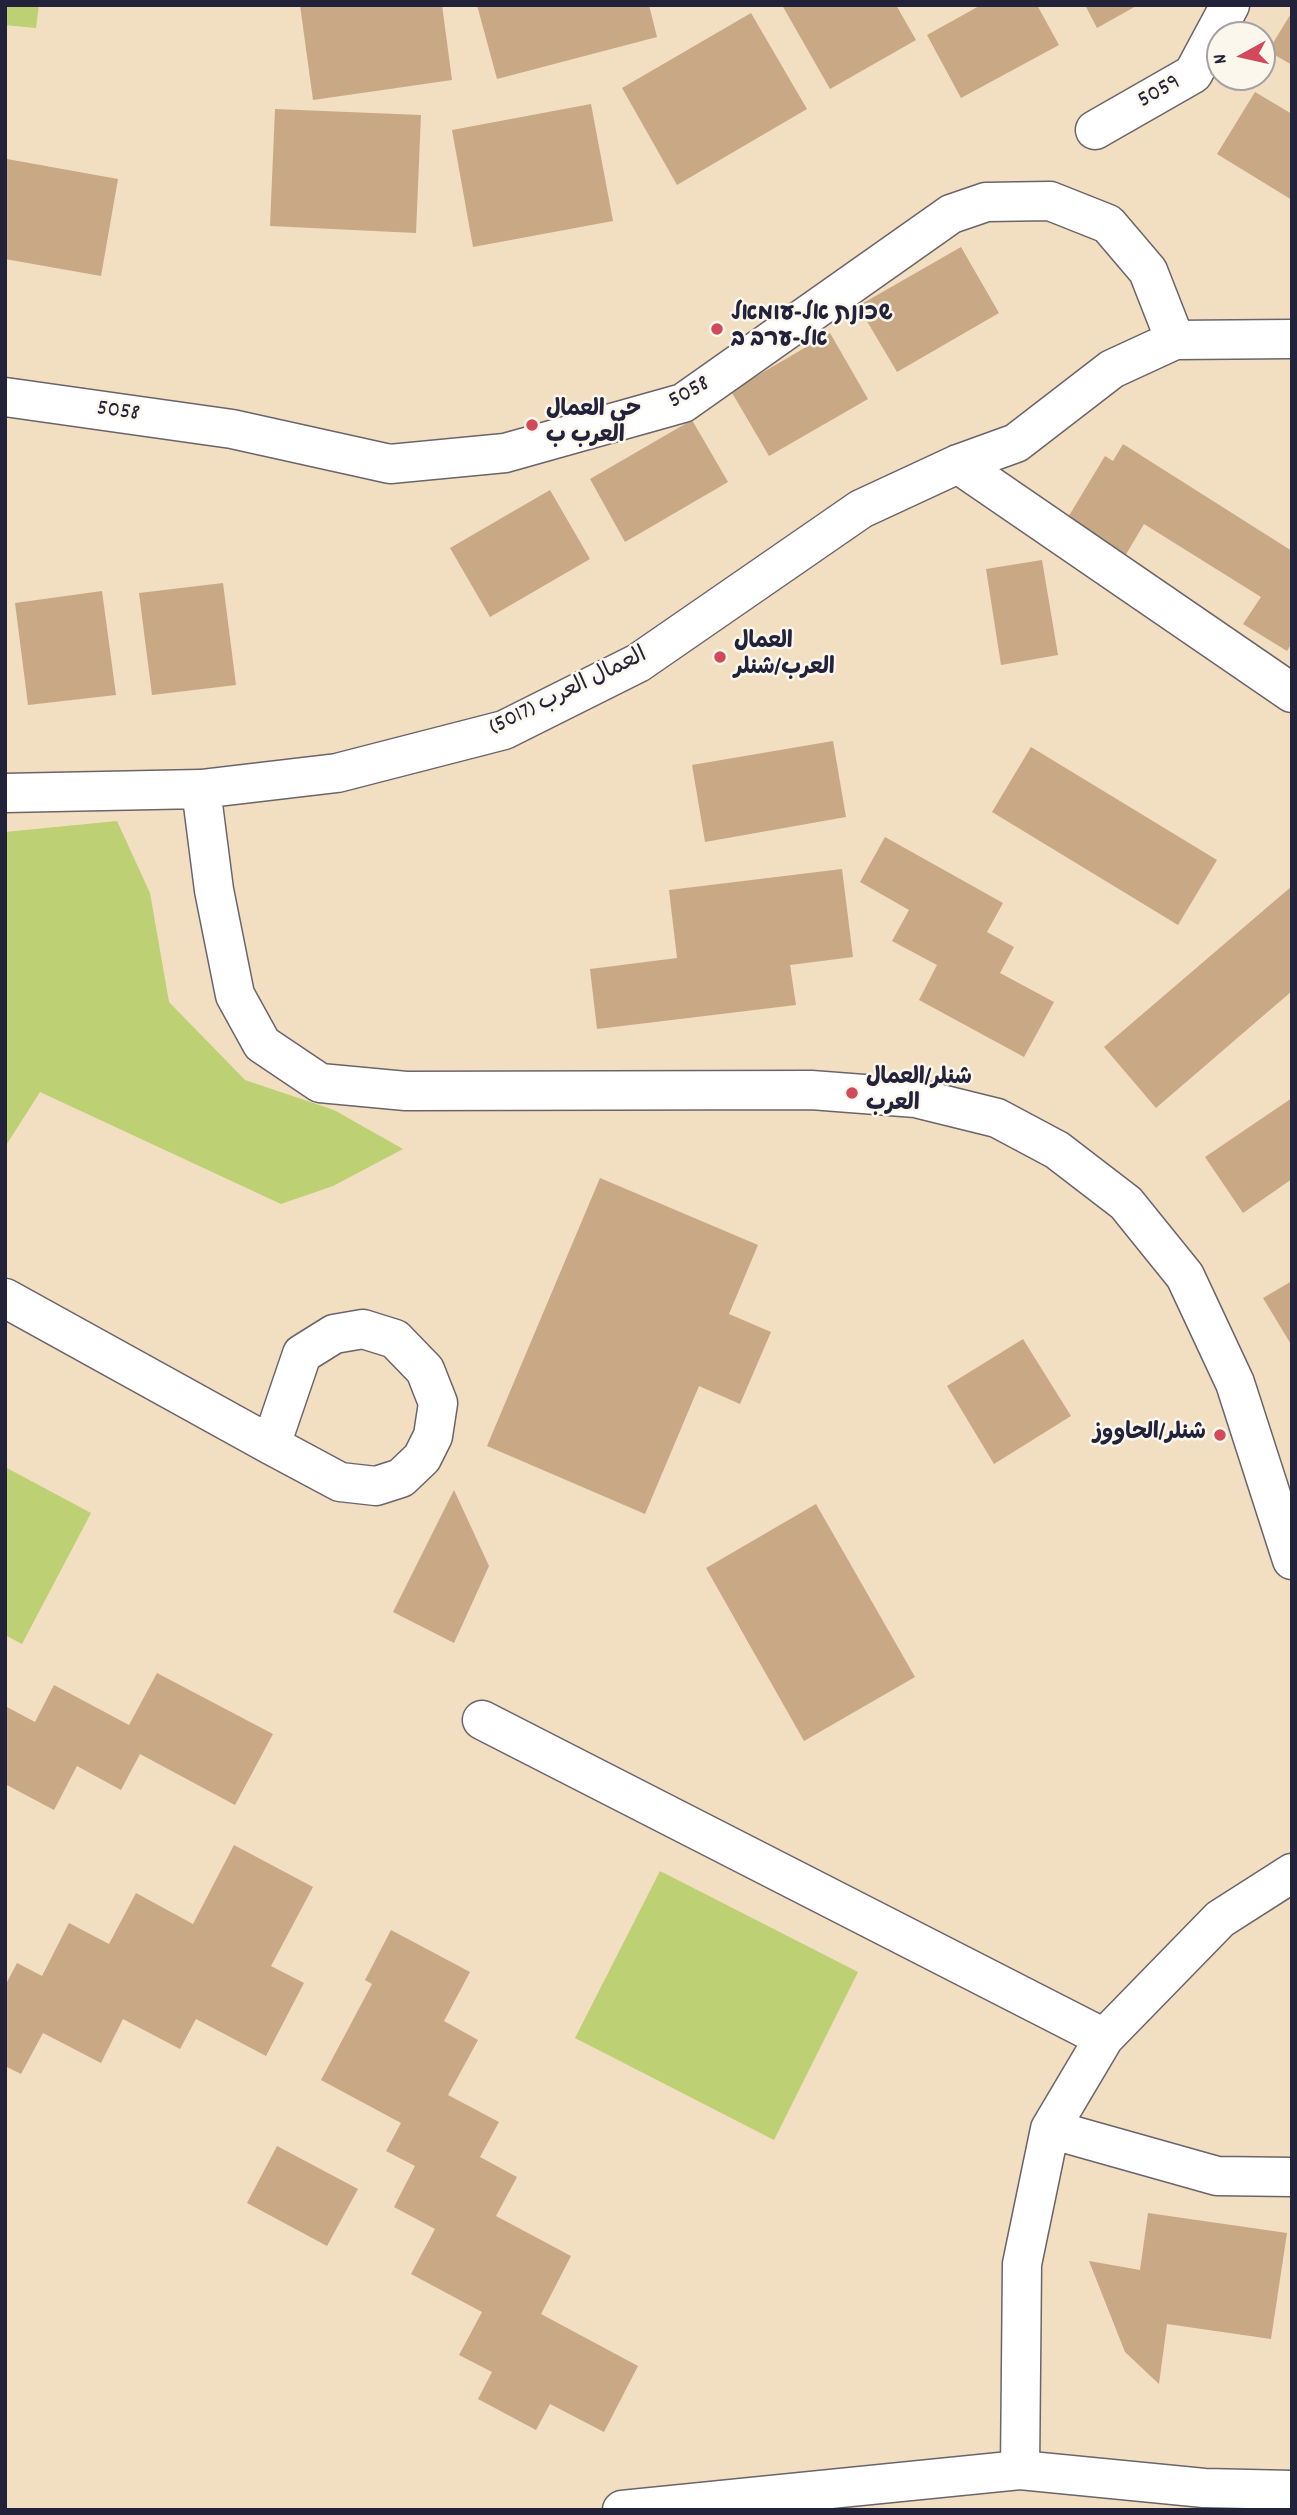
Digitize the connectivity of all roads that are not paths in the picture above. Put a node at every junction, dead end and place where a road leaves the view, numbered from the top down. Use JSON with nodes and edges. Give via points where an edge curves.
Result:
{"nodes":[{"id":1,"x":1230,"y":5,"type":"edge"},
{"id":2,"x":1095,"y":130,"type":"dead end"},
{"id":3,"x":1292,"y":339,"type":"edge"},
{"id":4,"x":1175,"y":340,"type":"junction"},
{"id":5,"x":5,"y":397,"type":"edge"},
{"id":6,"x":958,"y":464,"type":"junction"},
{"id":7,"x":1292,"y":693,"type":"edge"},
{"id":8,"x":201,"y":789,"type":"junction"},
{"id":9,"x":5,"y":793,"type":"edge"},
{"id":10,"x":5,"y":1298,"type":"edge"},
{"id":11,"x":271,"y":1445,"type":"junction"},
{"id":12,"x":1292,"y":1560,"type":"edge"},
{"id":13,"x":482,"y":1720,"type":"dead end"},
{"id":14,"x":1292,"y":1872,"type":"edge"},
{"id":15,"x":1104,"y":2038,"type":"junction"},
{"id":16,"x":1050,"y":2129,"type":"junction"},
{"id":17,"x":1292,"y":2177,"type":"edge"},
{"id":18,"x":1020,"y":2470,"type":"junction"},
{"id":19,"x":1292,"y":2490,"type":"edge"},
{"id":20,"x":622,"y":2510,"type":"edge"}],
"edges":[{"from":1,"to":2,"type":"street","name":"5059","via":[[1193,74]]},
{"from":3,"to":4,"type":"street"},
{"from":4,"to":5,"type":"street","name":"5058","via":[[1148,271],[1108,224],[1050,201],[986,202],[951,214],[682,403],[505,453],[390,464],[232,429]]},
{"from":4,"to":6,"type":"street","name":"العمال العرب (5017)","via":[[1112,369],[1016,443]]},
{"from":6,"to":7,"type":"street"},
{"from":6,"to":8,"type":"street","name":"العمال العرب (5017)","via":[[861,509],[638,663],[504,730],[337,773]]},
{"from":8,"to":9,"type":"street","name":"العمال العرب (5017)"},
{"from":8,"to":12,"type":"street","via":[[214,890],[235,995],[262,1044],[320,1083],[407,1091],[811,1090],[916,1098],[997,1118],[1057,1150],[1126,1202],[1185,1276],[1235,1383]]},
{"from":10,"to":11,"type":"street"},
{"from":11,"to":11,"type":"street","via":[[302,1354],[334,1334],[363,1329],[395,1339],[425,1370],[438,1403],[433,1436],[422,1458],[401,1478],[376,1486],[340,1482]]},
{"from":13,"to":15,"type":"street"},
{"from":14,"to":15,"type":"street","via":[[1220,1919]]},
{"from":15,"to":16,"type":"street"},
{"from":16,"to":17,"type":"street","via":[[1217,2176]]},
{"from":16,"to":18,"type":"street","via":[[1022,2264]]},
{"from":18,"to":19,"type":"street"},
{"from":18,"to":20,"type":"street"}]}
